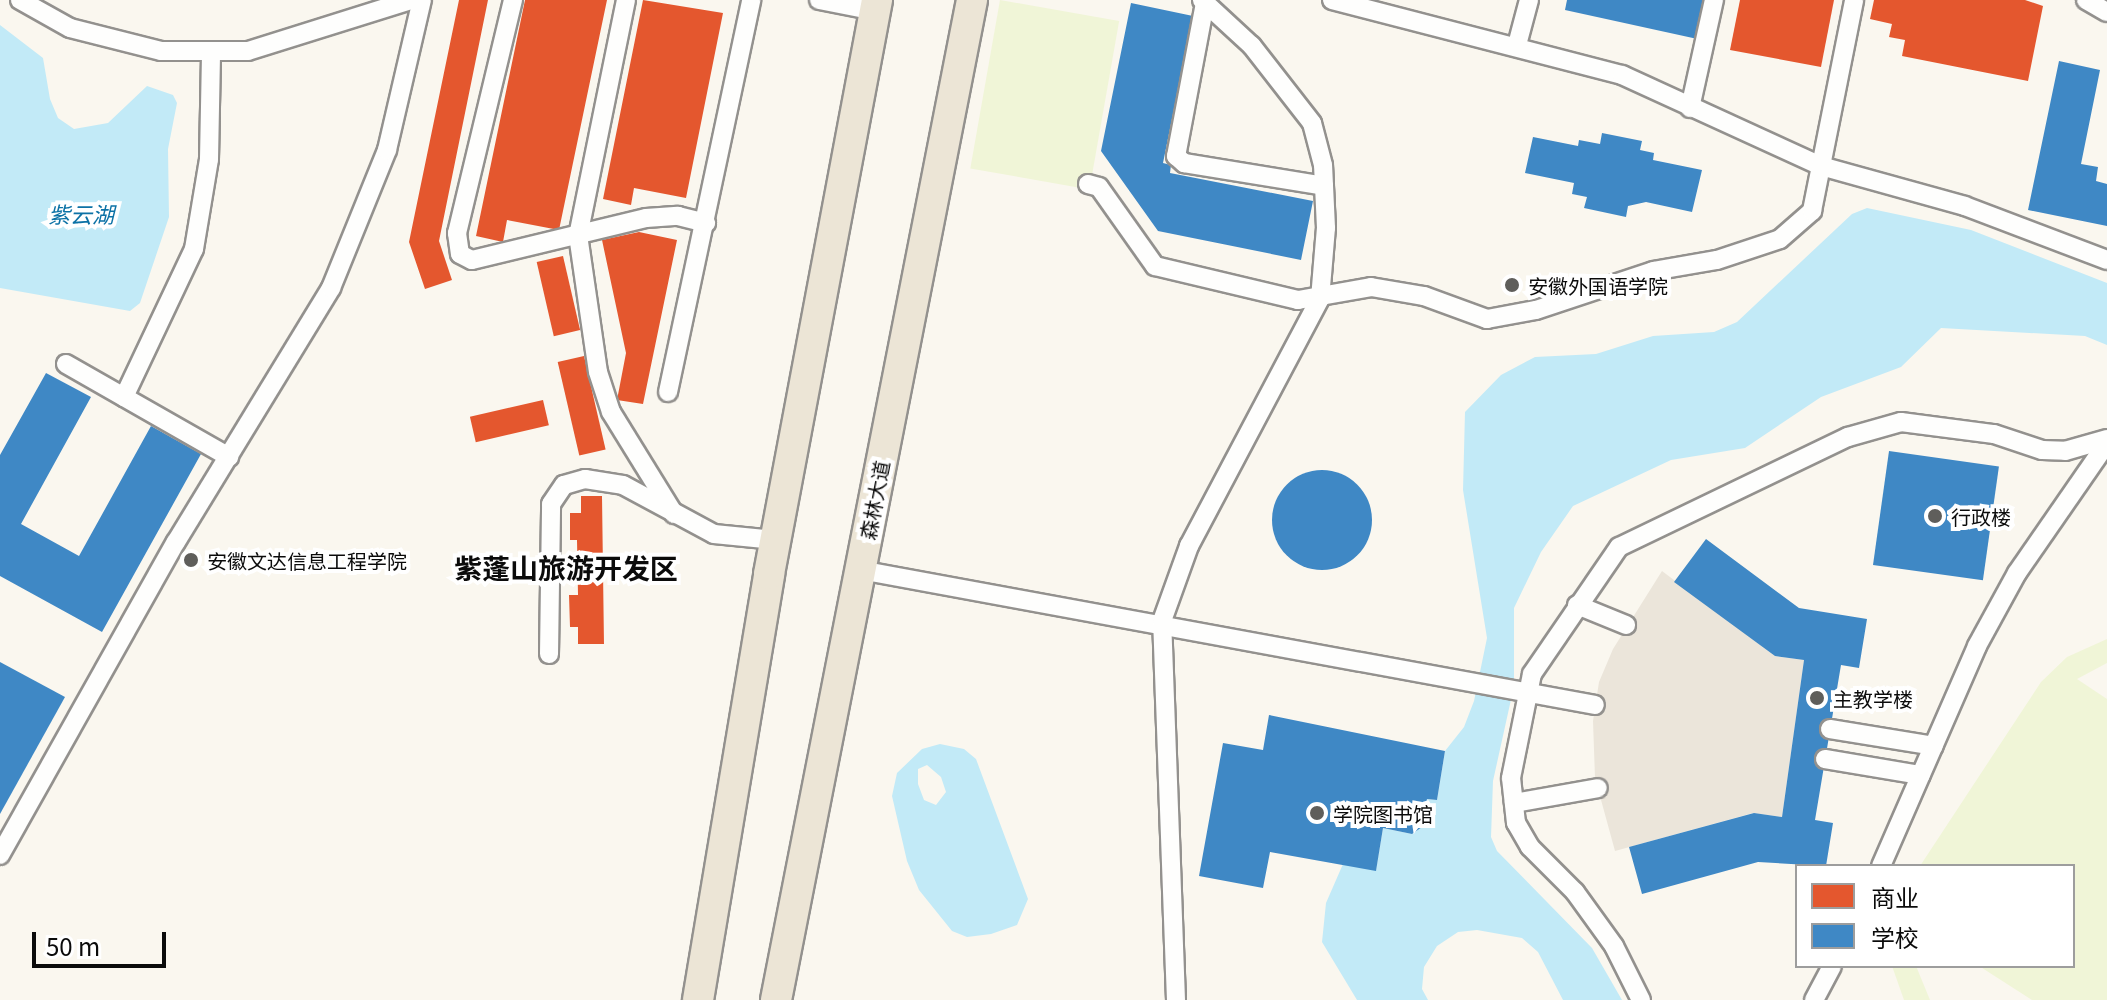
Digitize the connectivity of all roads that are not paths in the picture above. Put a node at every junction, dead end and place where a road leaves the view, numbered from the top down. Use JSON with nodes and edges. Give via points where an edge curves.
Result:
{"nodes":[{"id":1,"x":20,"y":0,"type":"edge"},
{"id":2,"x":411,"y":0,"type":"edge"},
{"id":3,"x":422,"y":0,"type":"edge"},
{"id":4,"x":513,"y":0,"type":"edge"},
{"id":5,"x":626,"y":0,"type":"edge"},
{"id":6,"x":751,"y":0,"type":"edge"},
{"id":7,"x":819,"y":0,"type":"edge"},
{"id":8,"x":972,"y":0,"type":"edge"},
{"id":9,"x":1332,"y":0,"type":"edge"},
{"id":10,"x":1529,"y":0,"type":"edge"},
{"id":11,"x":1714,"y":0,"type":"edge"},
{"id":12,"x":1854,"y":0,"type":"edge"},
{"id":13,"x":2086,"y":0,"type":"edge"},
{"id":14,"x":1204,"y":1,"type":"edge"},
{"id":15,"x":876,"y":6,"type":"edge"},
{"id":16,"x":2107,"y":12,"type":"edge"},
{"id":17,"x":1517,"y":45,"type":"junction"},
{"id":18,"x":211,"y":51,"type":"junction"},
{"id":19,"x":1690,"y":108,"type":"junction"},
{"id":20,"x":1821,"y":166,"type":"junction"},
{"id":21,"x":1088,"y":184,"type":"dead end"},
{"id":22,"x":1324,"y":186,"type":"junction"},
{"id":23,"x":706,"y":223,"type":"junction"},
{"id":24,"x":578,"y":235,"type":"junction"},
{"id":25,"x":2107,"y":260,"type":"edge"},
{"id":26,"x":1320,"y":299,"type":"junction"},
{"id":27,"x":66,"y":364,"type":"dead end"},
{"id":28,"x":668,"y":392,"type":"dead end"},
{"id":29,"x":124,"y":397,"type":"junction"},
{"id":30,"x":2107,"y":441,"type":"edge"},
{"id":31,"x":229,"y":457,"type":"junction"},
{"id":32,"x":2100,"y":461,"type":"edge"},
{"id":33,"x":674,"y":514,"type":"junction"},
{"id":34,"x":775,"y":540,"type":"junction"},
{"id":35,"x":860,"y":570,"type":"junction"},
{"id":36,"x":1577,"y":605,"type":"junction"},
{"id":37,"x":1162,"y":621,"type":"junction"},
{"id":38,"x":1626,"y":625,"type":"dead end"},
{"id":39,"x":549,"y":654,"type":"dead end"},
{"id":40,"x":1524,"y":692,"type":"junction"},
{"id":41,"x":1595,"y":705,"type":"dead end"},
{"id":42,"x":1830,"y":729,"type":"dead end"},
{"id":43,"x":1934,"y":746,"type":"junction"},
{"id":44,"x":1825,"y":759,"type":"dead end"},
{"id":45,"x":1921,"y":775,"type":"junction"},
{"id":46,"x":1598,"y":788,"type":"dead end"},
{"id":47,"x":1514,"y":803,"type":"junction"},
{"id":48,"x":0,"y":855,"type":"edge"},
{"id":49,"x":1882,"y":864,"type":"edge"},
{"id":50,"x":1831,"y":968,"type":"edge"},
{"id":51,"x":698,"y":1000,"type":"edge"},
{"id":52,"x":776,"y":1000,"type":"edge"},
{"id":53,"x":1176,"y":1000,"type":"edge"},
{"id":54,"x":1641,"y":1000,"type":"edge"},
{"id":55,"x":1814,"y":1000,"type":"edge"}],
"edges":[{"from":1,"to":18,"type":"street","via":[[70,28],[161,51]]},
{"from":2,"to":18,"type":"street","via":[[248,51]]},
{"from":3,"to":31,"type":"street","via":[[387,150],[331,288]]},
{"from":4,"to":24,"type":"street","via":[[457,233],[460,254],[472,260]]},
{"from":5,"to":24,"type":"street"},
{"from":6,"to":23,"type":"street"},
{"from":7,"to":15,"type":"street"},
{"from":8,"to":35,"type":"main road","name":"森林大道"},
{"from":9,"to":17,"type":"street"},
{"from":10,"to":17,"type":"street"},
{"from":11,"to":19,"type":"street"},
{"from":12,"to":20,"type":"street"},
{"from":13,"to":16,"type":"street"},
{"from":14,"to":22,"type":"street","via":[[1292,92],[1312,123]]},
{"from":14,"to":22,"type":"street","via":[[1176,156],[1184,163]]},
{"from":15,"to":34,"type":"main road"},
{"from":17,"to":19,"type":"street","via":[[1622,75]]},
{"from":18,"to":29,"type":"street","via":[[209,159],[194,249]]},
{"from":19,"to":20,"type":"street"},
{"from":20,"to":25,"type":"street","via":[[1965,206]]},
{"from":20,"to":26,"type":"street","via":[[1812,211],[1780,239],[1717,260],[1653,271],[1536,310],[1487,319],[1424,296],[1371,287]]},
{"from":21,"to":26,"type":"street","via":[[1099,187],[1155,266],[1298,300]]},
{"from":22,"to":26,"type":"street"},
{"from":23,"to":24,"type":"street","via":[[678,216],[646,218]]},
{"from":23,"to":28,"type":"street"},
{"from":24,"to":33,"type":"street","via":[[598,372],[611,412]]},
{"from":26,"to":37,"type":"street","via":[[1189,546]]},
{"from":27,"to":29,"type":"street"},
{"from":29,"to":31,"type":"street"},
{"from":30,"to":32,"type":"street"},
{"from":30,"to":36,"type":"street","via":[[2065,451],[2042,450],[1994,434],[1901,422],[1848,437],[1619,547]]},
{"from":31,"to":48,"type":"street"},
{"from":32,"to":43,"type":"street","via":[[2017,573],[1977,646]]},
{"from":33,"to":34,"type":"street","via":[[714,534]]},
{"from":33,"to":39,"type":"street","via":[[623,485],[585,479],[564,485],[551,504]]},
{"from":34,"to":51,"type":"main road"},
{"from":35,"to":37,"type":"street"},
{"from":35,"to":52,"type":"main road","name":"森林大道"},
{"from":36,"to":38,"type":"street"},
{"from":36,"to":40,"type":"street"},
{"from":37,"to":40,"type":"street"},
{"from":37,"to":53,"type":"street"},
{"from":40,"to":41,"type":"street"},
{"from":40,"to":47,"type":"street","via":[[1511,778]]},
{"from":42,"to":43,"type":"street"},
{"from":43,"to":45,"type":"street"},
{"from":44,"to":45,"type":"street"},
{"from":45,"to":49,"type":"street"},
{"from":46,"to":47,"type":"street"},
{"from":47,"to":54,"type":"street","via":[[1516,823],[1530,847],[1575,892],[1606,935]]},
{"from":50,"to":55,"type":"street"}]}
